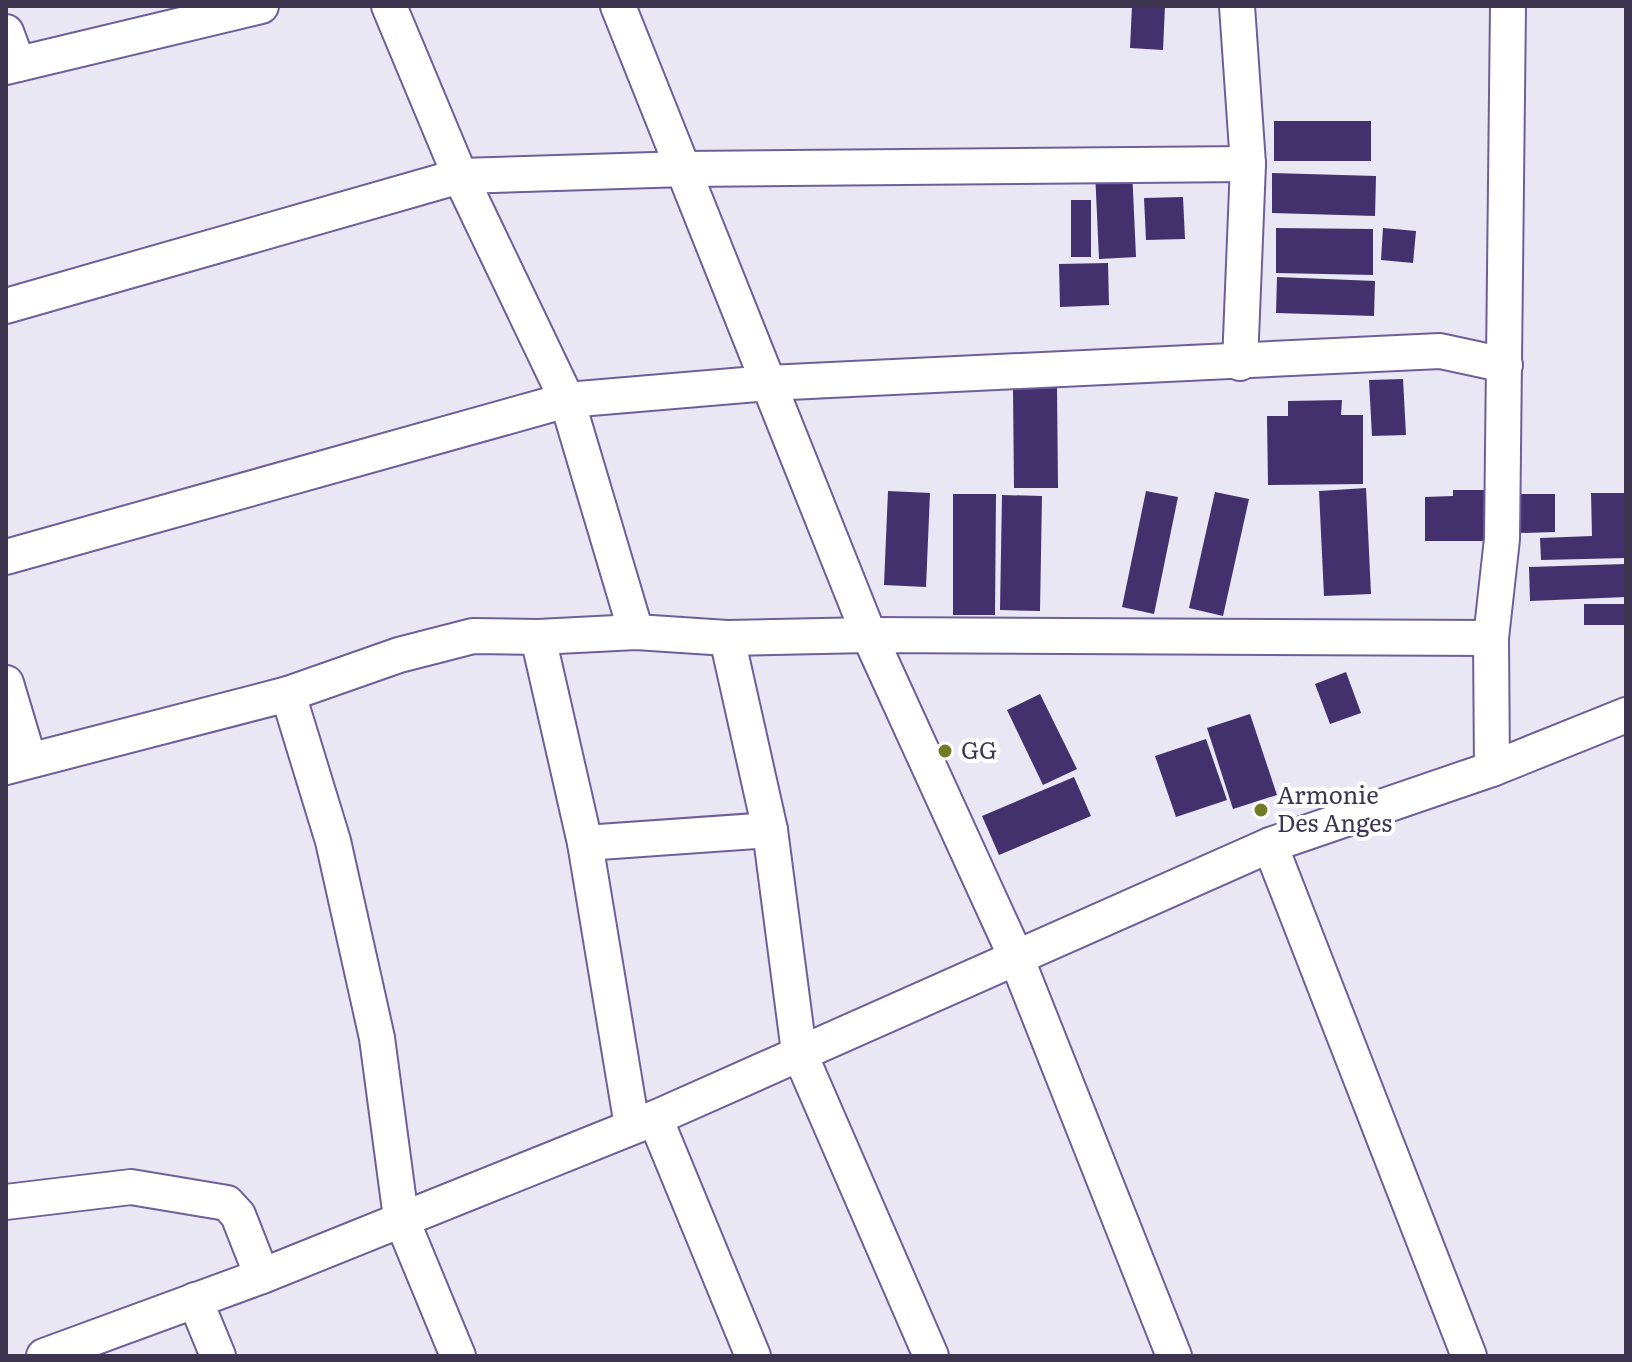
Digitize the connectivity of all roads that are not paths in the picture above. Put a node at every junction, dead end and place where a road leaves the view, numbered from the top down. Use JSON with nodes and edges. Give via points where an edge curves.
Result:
{"nodes":[{"id":1,"x":261,"y":6,"type":"edge"},
{"id":2,"x":389,"y":6,"type":"edge"},
{"id":3,"x":618,"y":6,"type":"edge"},
{"id":4,"x":1237,"y":6,"type":"edge"},
{"id":5,"x":1508,"y":6,"type":"edge"},
{"id":6,"x":6,"y":32,"type":"edge"},
{"id":7,"x":12,"y":66,"type":"edge"},
{"id":8,"x":1248,"y":164,"type":"junction"},
{"id":9,"x":686,"y":169,"type":"junction"},
{"id":10,"x":460,"y":176,"type":"junction"},
{"id":11,"x":6,"y":306,"type":"edge"},
{"id":12,"x":1240,"y":363,"type":"junction"},
{"id":13,"x":1505,"y":365,"type":"junction"},
{"id":14,"x":768,"y":383,"type":"junction"},
{"id":15,"x":567,"y":400,"type":"junction"},
{"id":16,"x":6,"y":557,"type":"edge"},
{"id":17,"x":636,"y":632,"type":"junction"},
{"id":18,"x":869,"y":635,"type":"junction"},
{"id":19,"x":538,"y":637,"type":"junction"},
{"id":20,"x":727,"y":638,"type":"junction"},
{"id":21,"x":1491,"y":638,"type":"junction"},
{"id":22,"x":6,"y":683,"type":"edge"},
{"id":23,"x":288,"y":694,"type":"junction"},
{"id":24,"x":1626,"y":715,"type":"edge"},
{"id":25,"x":17,"y":763,"type":"edge"},
{"id":26,"x":1492,"y":769,"type":"junction"},
{"id":27,"x":770,"y":830,"type":"junction"},
{"id":28,"x":585,"y":843,"type":"junction"},
{"id":29,"x":1270,"y":845,"type":"junction"},
{"id":30,"x":1016,"y":957,"type":"junction"},
{"id":31,"x":799,"y":1052,"type":"junction"},
{"id":32,"x":644,"y":1122,"type":"junction"},
{"id":33,"x":6,"y":1202,"type":"edge"},
{"id":34,"x":401,"y":1218,"type":"junction"},
{"id":35,"x":262,"y":1276,"type":"junction"},
{"id":36,"x":195,"y":1300,"type":"junction"},
{"id":37,"x":44,"y":1356,"type":"edge"},
{"id":38,"x":218,"y":1356,"type":"edge"},
{"id":39,"x":458,"y":1356,"type":"edge"},
{"id":40,"x":753,"y":1356,"type":"edge"},
{"id":41,"x":931,"y":1356,"type":"edge"},
{"id":42,"x":1174,"y":1356,"type":"edge"},
{"id":43,"x":1469,"y":1356,"type":"edge"}],
"edges":[{"from":1,"to":7,"type":"street"},
{"from":2,"to":10,"type":"street"},
{"from":3,"to":9,"type":"street"},
{"from":4,"to":8,"type":"street"},
{"from":5,"to":13,"type":"street"},
{"from":6,"to":7,"type":"street"},
{"from":8,"to":9,"type":"street"},
{"from":8,"to":12,"type":"street"},
{"from":9,"to":10,"type":"street"},
{"from":9,"to":14,"type":"street"},
{"from":10,"to":11,"type":"street"},
{"from":10,"to":15,"type":"street"},
{"from":12,"to":13,"type":"street","via":[[1440,351]]},
{"from":12,"to":14,"type":"street"},
{"from":13,"to":21,"type":"street","via":[[1502,539]]},
{"from":14,"to":15,"type":"street"},
{"from":14,"to":18,"type":"street"},
{"from":15,"to":16,"type":"street"},
{"from":15,"to":17,"type":"street"},
{"from":17,"to":19,"type":"street"},
{"from":17,"to":20,"type":"street"},
{"from":18,"to":20,"type":"street"},
{"from":18,"to":21,"type":"street"},
{"from":18,"to":30,"type":"street"},
{"from":19,"to":23,"type":"street","via":[[473,636],[399,655]]},
{"from":19,"to":28,"type":"street"},
{"from":20,"to":27,"type":"street"},
{"from":21,"to":26,"type":"street"},
{"from":22,"to":25,"type":"street"},
{"from":23,"to":25,"type":"street"},
{"from":23,"to":34,"type":"street","via":[[333,841],[377,1038]]},
{"from":24,"to":26,"type":"street"},
{"from":26,"to":29,"type":"street"},
{"from":27,"to":28,"type":"street"},
{"from":27,"to":31,"type":"street"},
{"from":28,"to":32,"type":"street"},
{"from":29,"to":30,"type":"street"},
{"from":29,"to":43,"type":"street"},
{"from":30,"to":31,"type":"street"},
{"from":30,"to":42,"type":"street"},
{"from":31,"to":32,"type":"street"},
{"from":31,"to":41,"type":"street"},
{"from":32,"to":34,"type":"street"},
{"from":32,"to":40,"type":"street"},
{"from":33,"to":35,"type":"street","via":[[131,1187],[227,1203],[238,1215]]},
{"from":34,"to":35,"type":"street"},
{"from":34,"to":39,"type":"street"},
{"from":35,"to":36,"type":"street"},
{"from":36,"to":37,"type":"street"},
{"from":36,"to":38,"type":"street"}]}
